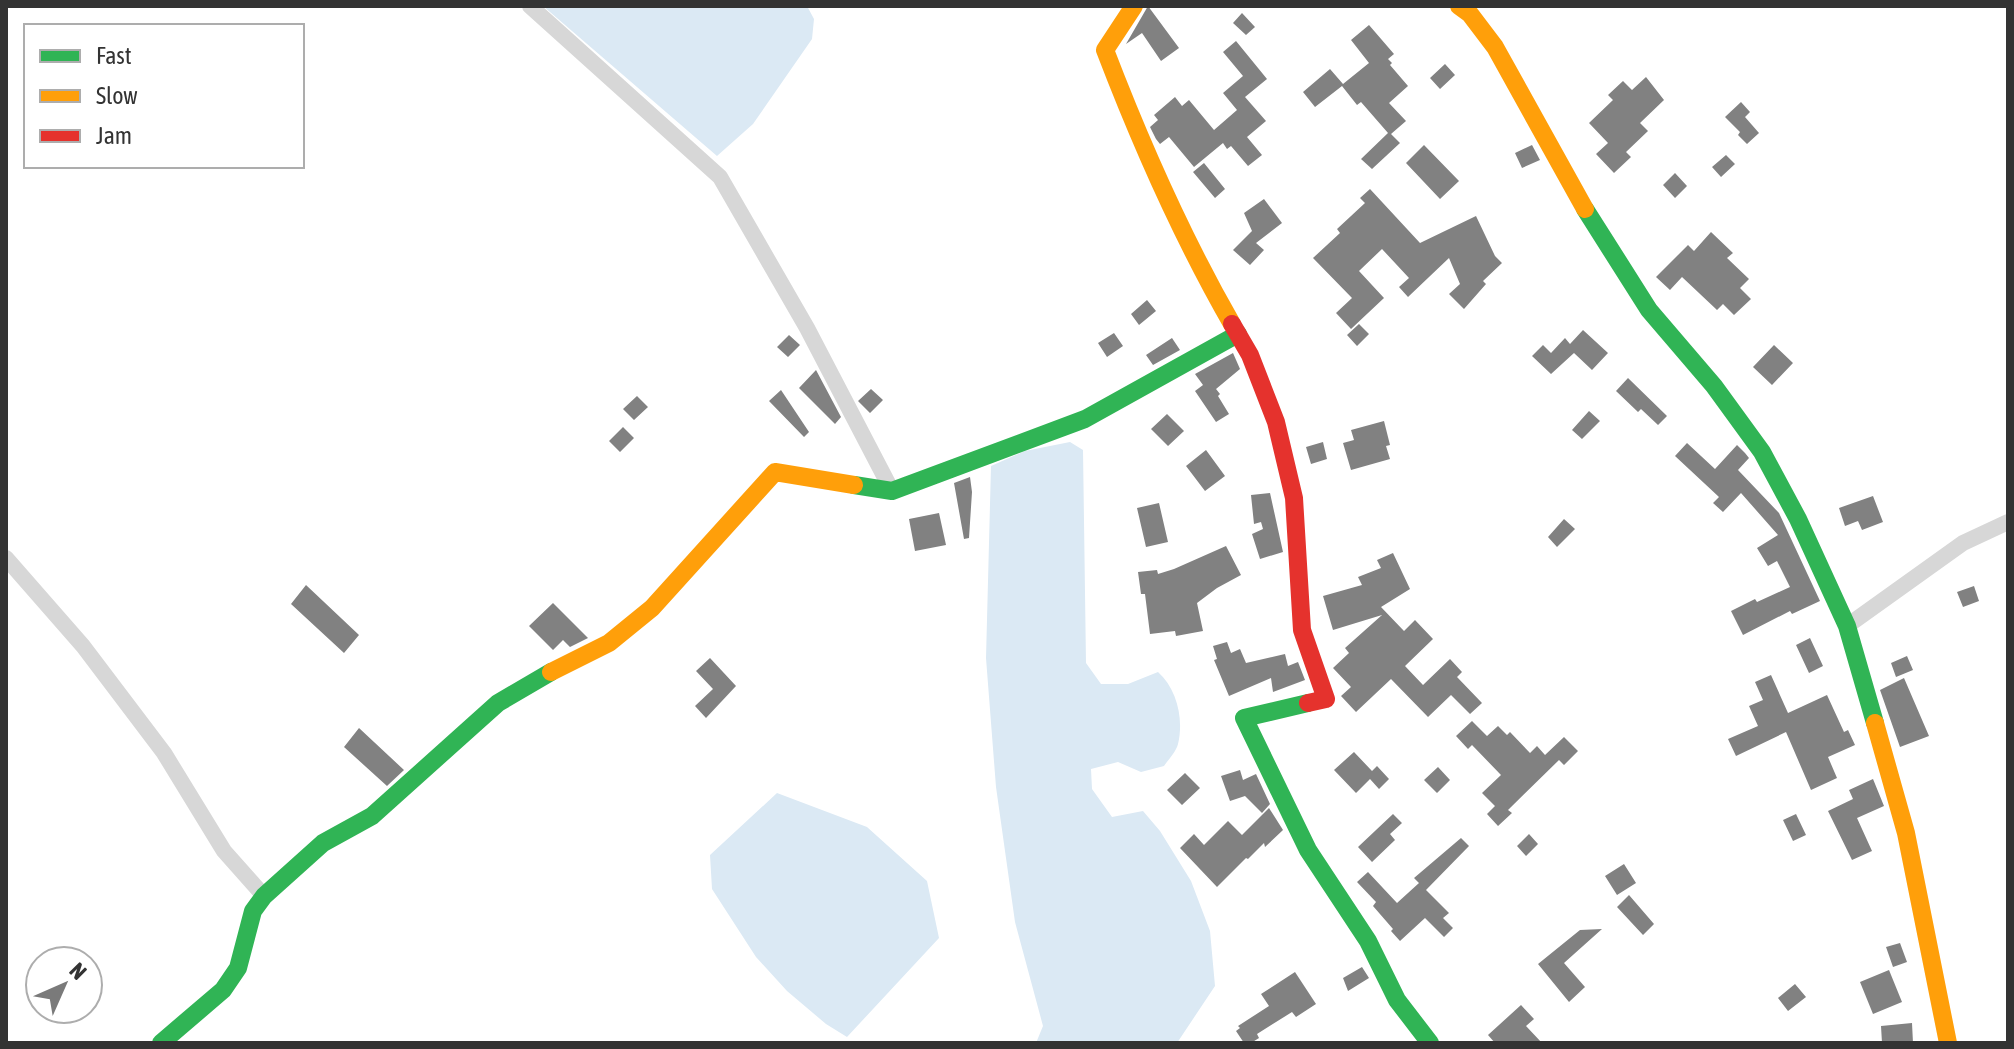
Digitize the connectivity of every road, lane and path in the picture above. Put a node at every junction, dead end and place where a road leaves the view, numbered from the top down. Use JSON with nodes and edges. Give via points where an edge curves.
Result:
{"nodes":[{"id":1,"x":530,"y":6,"type":"edge"},
{"id":2,"x":1134,"y":6,"type":"edge"},
{"id":3,"x":1459,"y":6,"type":"edge"},
{"id":4,"x":1238,"y":334,"type":"junction"},
{"id":5,"x":892,"y":491,"type":"junction"},
{"id":6,"x":2008,"y":522,"type":"edge"},
{"id":7,"x":6,"y":558,"type":"edge"},
{"id":8,"x":1847,"y":626,"type":"junction"},
{"id":9,"x":264,"y":896,"type":"junction"},
{"id":10,"x":161,"y":1043,"type":"edge"},
{"id":11,"x":1430,"y":1043,"type":"edge"},
{"id":12,"x":1948,"y":1043,"type":"edge"}],
"edges":[{"from":1,"to":5,"type":"street","via":[[720,177]]},
{"from":2,"to":4,"type":"street","via":[[1105,50],[1140,140]]},
{"from":3,"to":8,"type":"street","via":[[1495,47],[1570,185],[1649,310],[1762,452]]},
{"from":4,"to":5,"type":"street","via":[[1085,419]]},
{"from":4,"to":11,"type":"street","via":[[1276,422],[1291,482],[1302,630],[1326,699],[1244,718],[1308,850],[1368,941],[1397,1000]]},
{"from":5,"to":9,"type":"street","via":[[775,472],[652,608],[609,643],[498,703],[372,816],[323,843]]},
{"from":6,"to":8,"type":"street","via":[[1963,543]]},
{"from":7,"to":9,"type":"street","via":[[83,646],[164,753],[224,851]]},
{"from":8,"to":12,"type":"street","via":[[1906,833]]},
{"from":9,"to":10,"type":"street","via":[[253,911],[238,968],[223,990]]}]}
